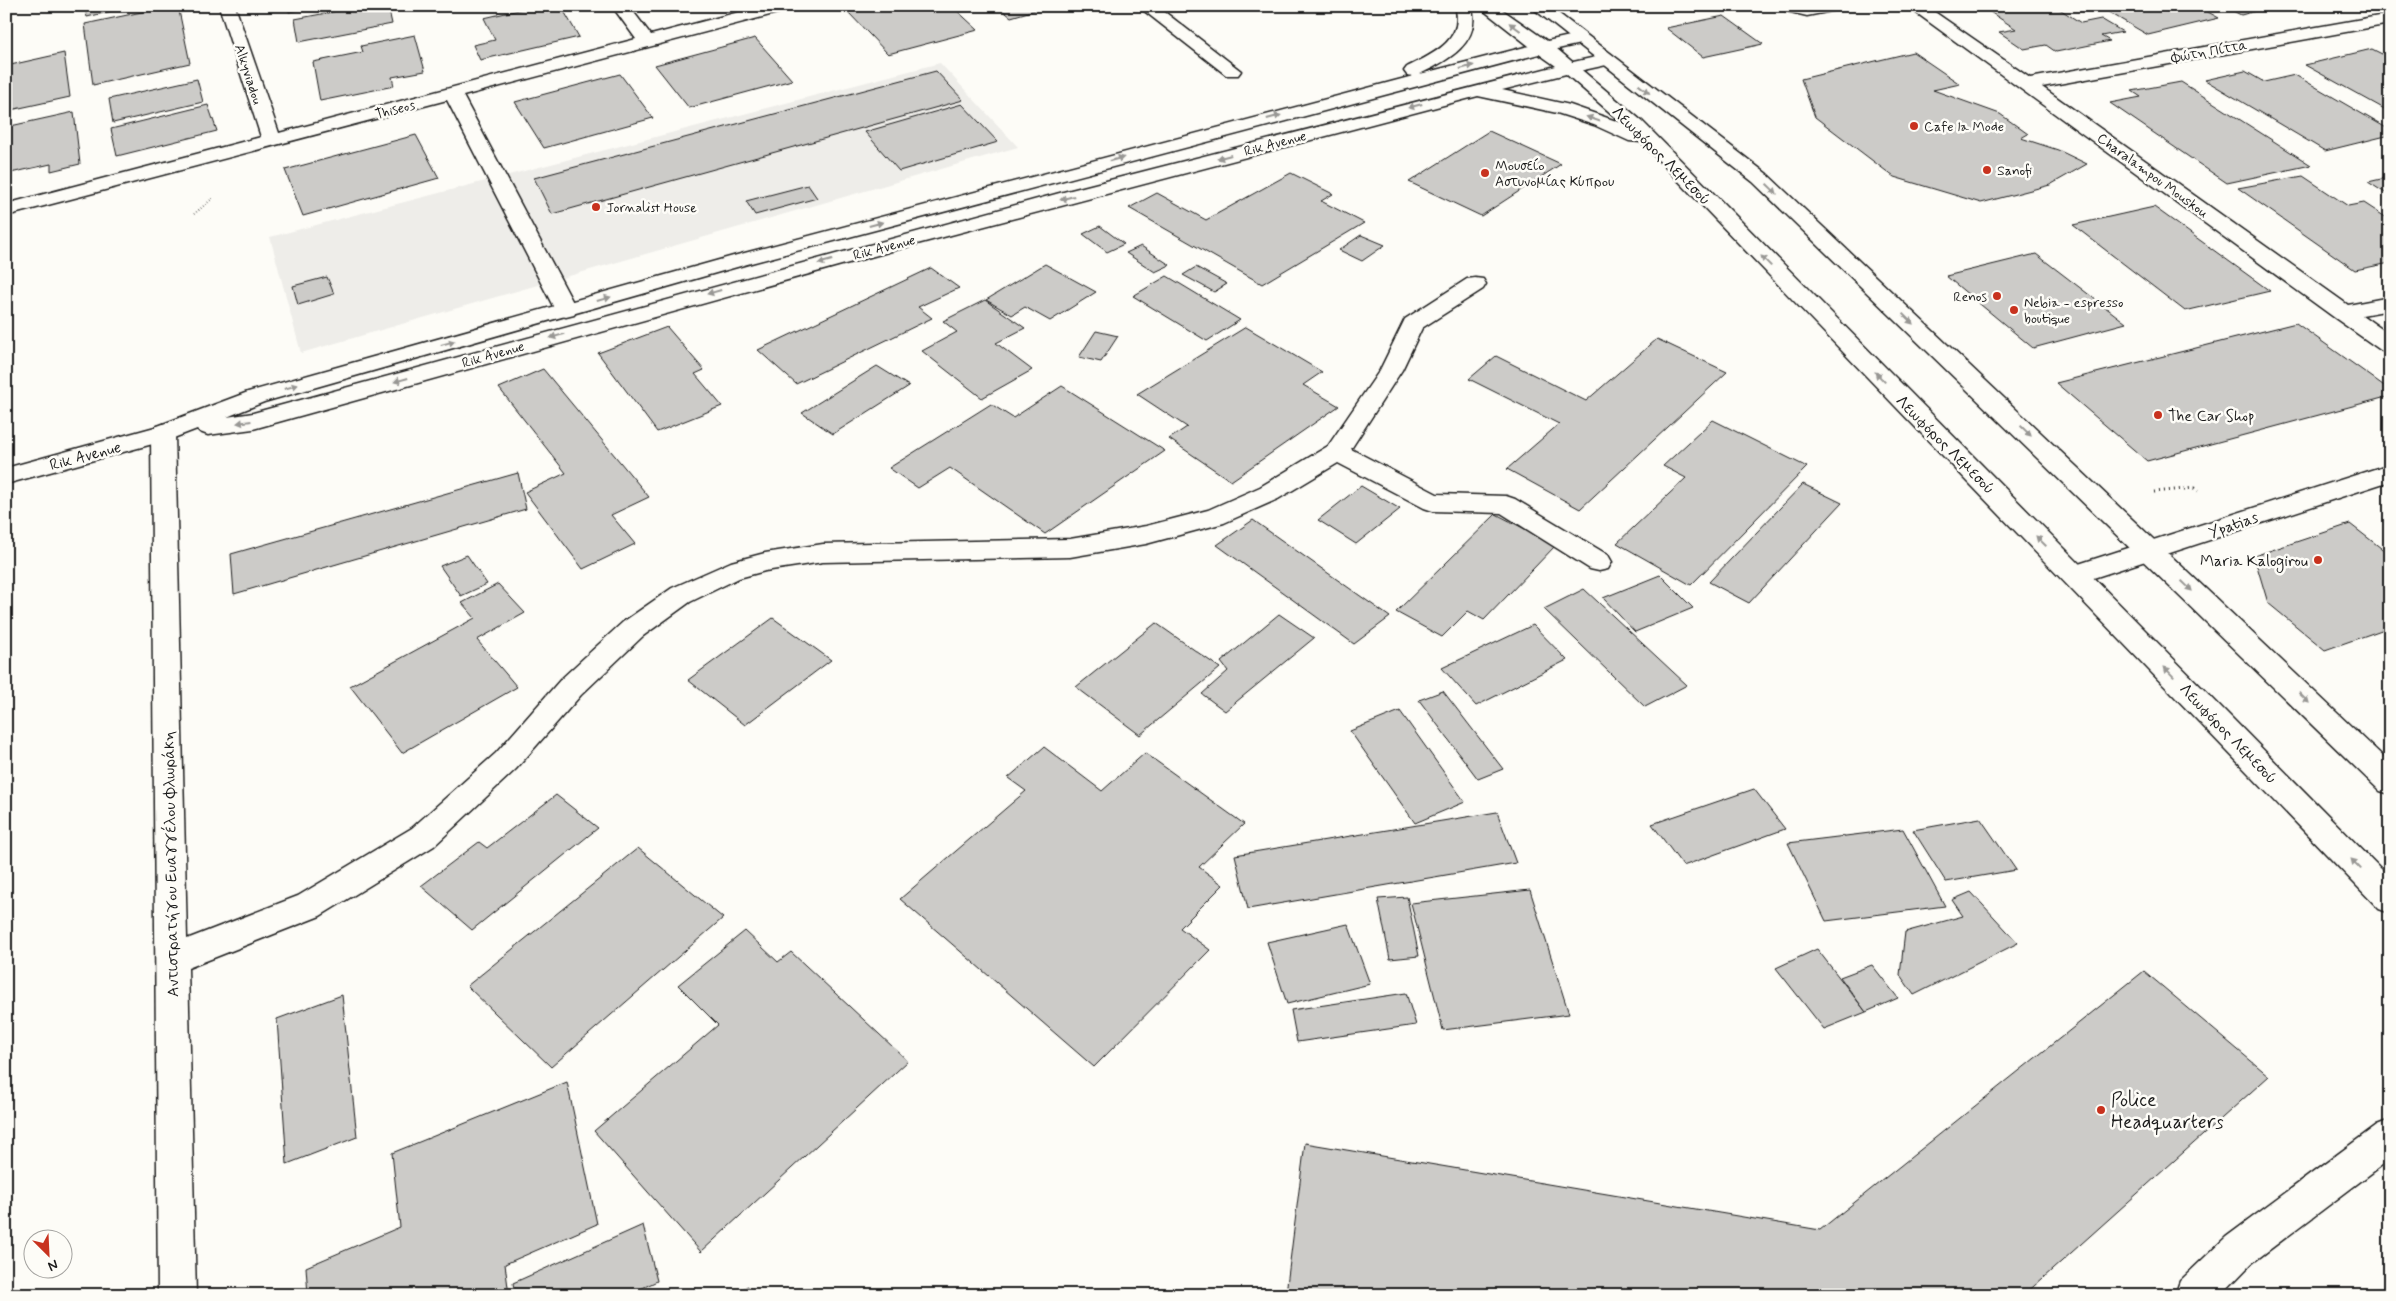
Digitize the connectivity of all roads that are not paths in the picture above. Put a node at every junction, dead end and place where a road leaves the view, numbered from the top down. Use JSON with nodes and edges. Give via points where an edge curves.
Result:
{"nodes":[{"id":1,"x":227,"y":6,"type":"edge"},
{"id":2,"x":620,"y":6,"type":"edge"},
{"id":3,"x":783,"y":6,"type":"edge"},
{"id":4,"x":1146,"y":6,"type":"edge"},
{"id":5,"x":1462,"y":6,"type":"edge"},
{"id":6,"x":1486,"y":6,"type":"edge"},
{"id":7,"x":1538,"y":6,"type":"edge"},
{"id":8,"x":1788,"y":6,"type":"edge"},
{"id":9,"x":1831,"y":6,"type":"edge"},
{"id":10,"x":1915,"y":6,"type":"edge"},
{"id":11,"x":2355,"y":10,"type":"dead end"},
{"id":12,"x":2384,"y":20,"type":"edge"},
{"id":13,"x":1579,"y":39,"type":"junction"},
{"id":14,"x":647,"y":42,"type":"junction"},
{"id":15,"x":1544,"y":47,"type":"junction"},
{"id":16,"x":1605,"y":60,"type":"junction"},
{"id":17,"x":1570,"y":68,"type":"junction"},
{"id":18,"x":1232,"y":72,"type":"dead end"},
{"id":19,"x":2027,"y":84,"type":"junction"},
{"id":20,"x":453,"y":94,"type":"junction"},
{"id":21,"x":1352,"y":96,"type":"junction"},
{"id":22,"x":1444,"y":99,"type":"junction"},
{"id":23,"x":272,"y":141,"type":"junction"},
{"id":24,"x":1654,"y":145,"type":"junction"},
{"id":25,"x":6,"y":210,"type":"edge"},
{"id":26,"x":1475,"y":284,"type":"dead end"},
{"id":27,"x":2390,"y":303,"type":"edge"},
{"id":28,"x":566,"y":310,"type":"junction"},
{"id":29,"x":2343,"y":313,"type":"junction"},
{"id":30,"x":2390,"y":346,"type":"edge"},
{"id":31,"x":163,"y":433,"type":"junction"},
{"id":32,"x":1338,"y":452,"type":"junction"},
{"id":33,"x":2390,"y":472,"type":"edge"},
{"id":34,"x":6,"y":476,"type":"edge"},
{"id":35,"x":2152,"y":552,"type":"junction"},
{"id":36,"x":1599,"y":562,"type":"dead end"},
{"id":37,"x":2075,"y":575,"type":"junction"},
{"id":38,"x":2390,"y":782,"type":"edge"},
{"id":39,"x":2390,"y":899,"type":"edge"},
{"id":40,"x":171,"y":960,"type":"junction"},
{"id":41,"x":2390,"y":1137,"type":"edge"},
{"id":42,"x":177,"y":1295,"type":"edge"},
{"id":43,"x":2194,"y":1295,"type":"edge"}],
"edges":[{"from":1,"to":23,"type":"main road","name":"Alkyviadou"},
{"from":2,"to":14,"type":"main road"},
{"from":3,"to":14,"type":"main road","name":"Thiseos"},
{"from":4,"to":18,"type":"main road"},
{"from":5,"to":21,"type":"main road","via":[[1468,16],[1455,46],[1416,70]]},
{"from":15,"to":6,"type":"main road","name":"Λεωφόρος Λεμεσού","one_way":true},
{"from":7,"to":13,"type":"main road","name":"Λεωφόρος Λεμεσού"},
{"from":8,"to":9,"type":"main road","via":[[1807,11]]},
{"from":10,"to":19,"type":"main road","name":"Charalampou Mouskou"},
{"from":11,"to":12,"type":"main road"},
{"from":12,"to":19,"type":"main road","name":"Φώτη Πίττα"},
{"from":13,"to":15,"type":"main road","name":"Rik Avenue"},
{"from":13,"to":16,"type":"main road","name":"Λεωφόρος Λεμεσού"},
{"from":14,"to":20,"type":"main road","name":"Thiseos"},
{"from":15,"to":17,"type":"main road","name":"Λεωφόρος Λεμεσού"},
{"from":21,"to":15,"type":"main road","name":"Rik Avenue","one_way":true},
{"from":16,"to":17,"type":"main road","name":"Rik Avenue"},
{"from":16,"to":35,"type":"main road","name":"Λεωφόρος Λεμεσού","one_way":true,"via":[[1760,178]]},
{"from":17,"to":22,"type":"main road","name":"Rik Avenue"},
{"from":17,"to":24,"type":"main road","name":"Λεωφόρος Λεμεσού"},
{"from":19,"to":29,"type":"main road","name":"Charalampou Mouskou"},
{"from":20,"to":23,"type":"main road","name":"Thiseos"},
{"from":20,"to":28,"type":"main road"},
{"from":28,"to":21,"type":"main road","name":"Rik Avenue","one_way":true},
{"from":24,"to":22,"type":"main road","one_way":true,"via":[[1589,117],[1513,97],[1482,94]]},
{"from":22,"to":31,"type":"main road","name":"Rik Avenue","one_way":true,"via":[[770,277],[253,421]]},
{"from":23,"to":25,"type":"main road","name":"Thiseos"},
{"from":37,"to":24,"type":"main road","name":"Λεωφόρος Λεμεσού","one_way":true},
{"from":26,"to":32,"type":"main road","via":[[1413,324],[1391,370]]},
{"from":27,"to":29,"type":"main road"},
{"from":31,"to":28,"type":"main road","name":"Rik Avenue","one_way":true,"via":[[256,397]]},
{"from":29,"to":30,"type":"main road","name":"Charalampou Mouskou"},
{"from":31,"to":34,"type":"main road","name":"Rik Avenue"},
{"from":31,"to":40,"type":"main road","name":"Αντιστρατήγου Ευαγγέλου Φλωράκη"},
{"from":32,"to":36,"type":"main road","via":[[1433,502],[1506,505]]},
{"from":32,"to":40,"type":"main road","via":[[1269,494],[1215,517],[1146,535],[1070,548],[823,553],[731,571],[681,595],[632,629],[571,687],[506,761],[423,837],[309,906]]},
{"from":33,"to":35,"type":"main road","name":"Ypatias"},
{"from":35,"to":37,"type":"main road","name":"Ypatias"},
{"from":35,"to":38,"type":"main road","name":"Λεωφόρος Λεμεσού","one_way":true},
{"from":39,"to":37,"type":"main road","name":"Λεωφόρος Λεμεσού","one_way":true},
{"from":40,"to":42,"type":"main road","name":"Αντιστρατήγου Ευαγγέλου Φλωράκη"},
{"from":41,"to":43,"type":"main road","via":[[2239,1250]]}]}
